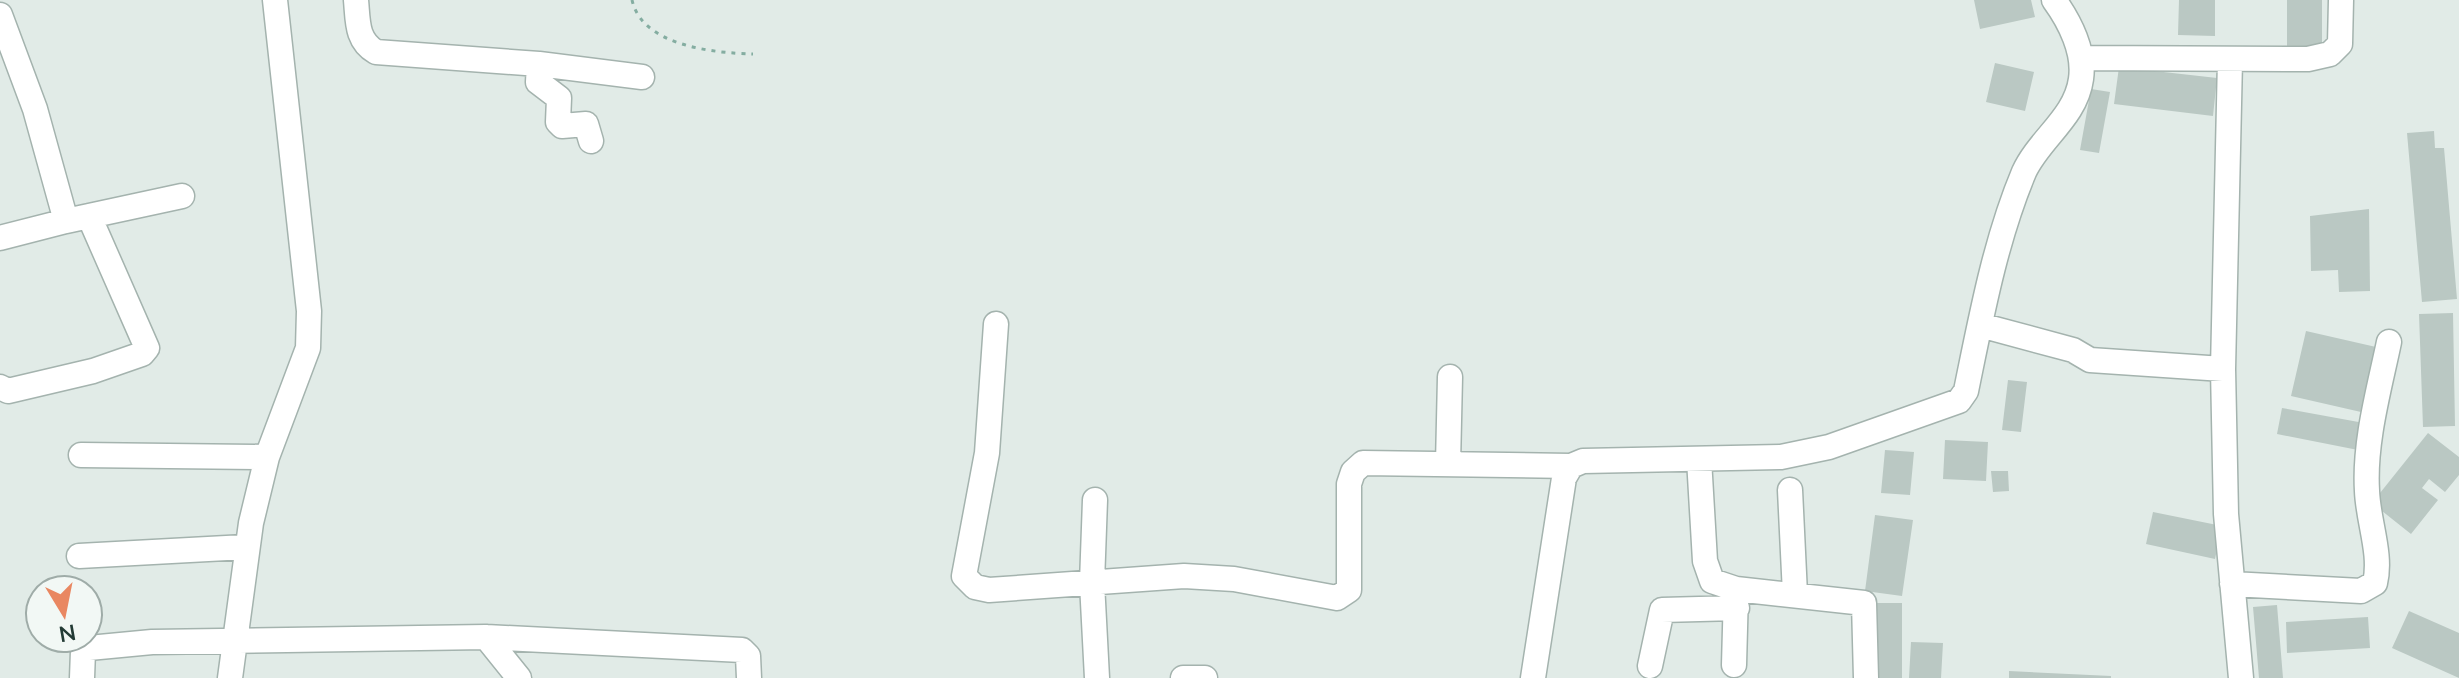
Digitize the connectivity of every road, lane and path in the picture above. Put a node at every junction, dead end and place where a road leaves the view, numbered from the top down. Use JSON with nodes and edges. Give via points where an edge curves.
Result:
{"nodes":[{"id":1,"x":275,"y":0,"type":"edge"},
{"id":2,"x":356,"y":0,"type":"edge"},
{"id":3,"x":632,"y":0,"type":"edge"},
{"id":4,"x":2054,"y":0,"type":"edge"},
{"id":5,"x":2341,"y":0,"type":"edge"},
{"id":6,"x":0,"y":15,"type":"edge"},
{"id":7,"x":753,"y":54,"type":"dead end"},
{"id":8,"x":2082,"y":58,"type":"junction"},
{"id":9,"x":2230,"y":60,"type":"junction"},
{"id":10,"x":539,"y":64,"type":"junction"},
{"id":11,"x":642,"y":77,"type":"dead end"},
{"id":12,"x":591,"y":141,"type":"dead end"},
{"id":13,"x":182,"y":196,"type":"dead end"},
{"id":14,"x":77,"y":219,"type":"junction"},
{"id":15,"x":0,"y":238,"type":"edge"},
{"id":16,"x":996,"y":324,"type":"dead end"},
{"id":17,"x":1980,"y":325,"type":"junction"},
{"id":18,"x":2389,"y":342,"type":"dead end"},
{"id":19,"x":2223,"y":369,"type":"junction"},
{"id":20,"x":1450,"y":377,"type":"dead end"},
{"id":21,"x":0,"y":387,"type":"edge"},
{"id":22,"x":81,"y":455,"type":"dead end"},
{"id":23,"x":267,"y":457,"type":"junction"},
{"id":24,"x":1699,"y":459,"type":"junction"},
{"id":25,"x":1448,"y":464,"type":"junction"},
{"id":26,"x":1571,"y":466,"type":"junction"},
{"id":27,"x":1790,"y":490,"type":"dead end"},
{"id":28,"x":1095,"y":500,"type":"dead end"},
{"id":29,"x":245,"y":547,"type":"junction"},
{"id":30,"x":79,"y":556,"type":"dead end"},
{"id":31,"x":1092,"y":583,"type":"junction"},
{"id":32,"x":2232,"y":584,"type":"junction"},
{"id":33,"x":1795,"y":594,"type":"junction"},
{"id":34,"x":1736,"y":599,"type":"junction"},
{"id":35,"x":486,"y":637,"type":"junction"},
{"id":36,"x":236,"y":641,"type":"junction"},
{"id":37,"x":1734,"y":665,"type":"dead end"},
{"id":38,"x":1650,"y":666,"type":"dead end"},
{"id":39,"x":82,"y":678,"type":"edge"},
{"id":40,"x":230,"y":678,"type":"edge"},
{"id":41,"x":519,"y":678,"type":"edge"},
{"id":42,"x":749,"y":678,"type":"edge"},
{"id":43,"x":1097,"y":678,"type":"edge"},
{"id":44,"x":1183,"y":678,"type":"edge"},
{"id":45,"x":1205,"y":678,"type":"edge"},
{"id":46,"x":1533,"y":678,"type":"edge"},
{"id":47,"x":1866,"y":678,"type":"edge"},
{"id":48,"x":2241,"y":678,"type":"edge"}],
"edges":[{"from":1,"to":23,"type":"street","via":[[309,311],[308,348]]},
{"from":2,"to":10,"type":"street","via":[[360,36],[376,52]]},
{"from":3,"to":7,"type":"path","via":[[636,17],[648,28],[709,53]]},
{"from":4,"to":8,"type":"street"},
{"from":5,"to":9,"type":"street","via":[[2340,44],[2330,54]]},
{"from":6,"to":14,"type":"street"},
{"from":8,"to":9,"type":"street"},
{"from":8,"to":17,"type":"street","via":[[2076,98],[2024,172]]},
{"from":9,"to":19,"type":"street"},
{"from":10,"to":11,"type":"street"},
{"from":10,"to":12,"type":"street","via":[[538,82],[559,98],[558,122],[586,124]]},
{"from":13,"to":14,"type":"street"},
{"from":14,"to":15,"type":"street"},
{"from":14,"to":21,"type":"street","via":[[147,348],[93,371],[8,391]]},
{"from":16,"to":31,"type":"street","via":[[987,453],[964,576],[975,587],[989,590]]},
{"from":17,"to":19,"type":"street","via":[[2073,350],[2090,360]]},
{"from":17,"to":24,"type":"street","via":[[1966,391],[1949,406],[1811,452]]},
{"from":18,"to":32,"type":"street","via":[[2367,488],[2379,568],[2375,583],[2361,591]]},
{"from":19,"to":32,"type":"street"},
{"from":20,"to":25,"type":"street"},
{"from":22,"to":23,"type":"street"},
{"from":23,"to":29,"type":"street"},
{"from":24,"to":26,"type":"street","via":[[1583,461]]},
{"from":24,"to":34,"type":"street","via":[[1707,573]]},
{"from":25,"to":26,"type":"street"},
{"from":25,"to":31,"type":"street","via":[[1370,460],[1353,472],[1349,590],[1337,598],[1234,579],[1184,576]]},
{"from":26,"to":46,"type":"street","via":[[1564,478]]},
{"from":27,"to":33,"type":"street"},
{"from":28,"to":31,"type":"street"},
{"from":29,"to":30,"type":"street"},
{"from":29,"to":36,"type":"street"},
{"from":31,"to":43,"type":"street"},
{"from":32,"to":48,"type":"street"},
{"from":33,"to":34,"type":"street"},
{"from":33,"to":47,"type":"street","via":[[1864,603]]},
{"from":34,"to":37,"type":"street"},
{"from":34,"to":38,"type":"street","via":[[1662,610]]},
{"from":35,"to":36,"type":"street"},
{"from":35,"to":41,"type":"street"},
{"from":35,"to":42,"type":"street","via":[[742,650],[748,656]]},
{"from":36,"to":39,"type":"street","via":[[89,648],[83,651]]},
{"from":36,"to":40,"type":"street"},
{"from":44,"to":45,"type":"street"}]}
